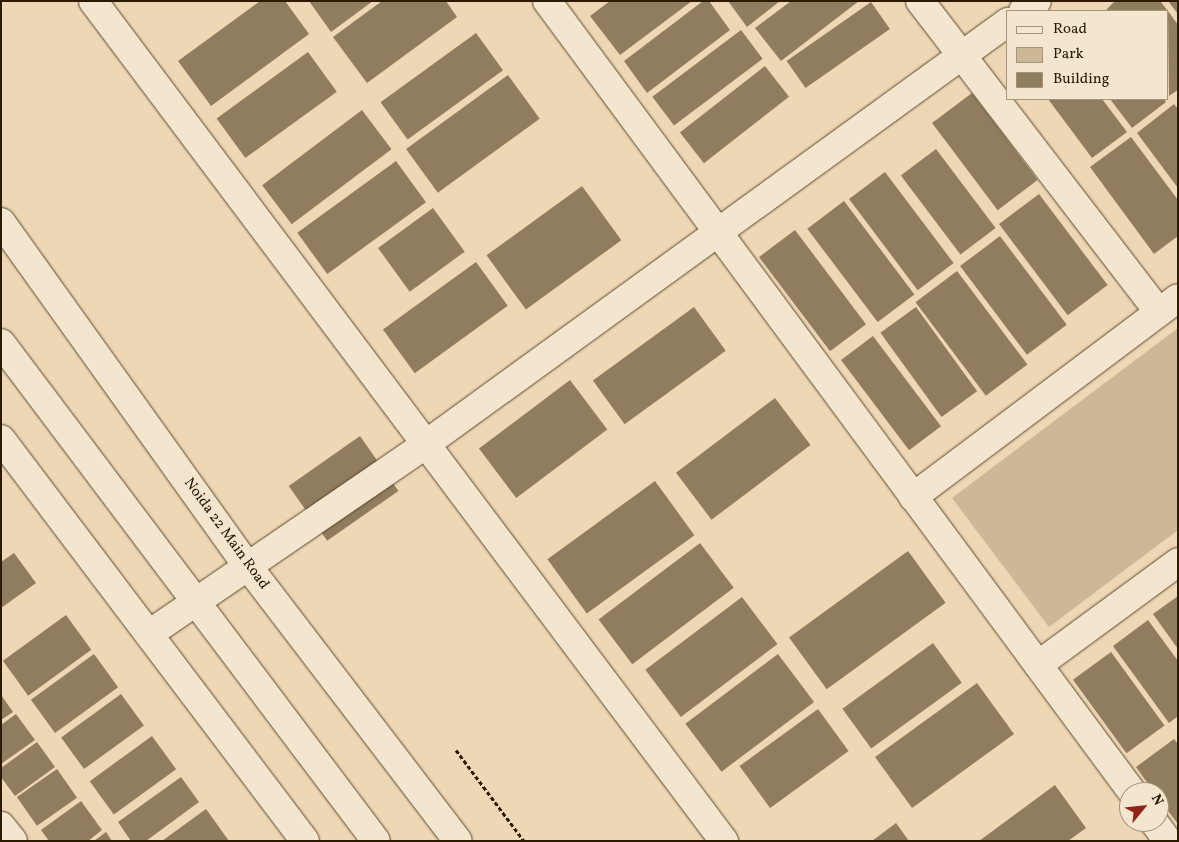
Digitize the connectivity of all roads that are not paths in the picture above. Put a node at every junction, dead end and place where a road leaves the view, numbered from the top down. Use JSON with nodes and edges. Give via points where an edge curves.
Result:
{"nodes":[{"id":1,"x":93,"y":1,"type":"edge"},
{"id":2,"x":547,"y":1,"type":"edge"},
{"id":3,"x":920,"y":1,"type":"edge"},
{"id":4,"x":1036,"y":1,"type":"edge"},
{"id":5,"x":1024,"y":10,"type":"edge"},
{"id":6,"x":1006,"y":23,"type":"edge"},
{"id":7,"x":962,"y":56,"type":"junction"},
{"id":8,"x":1,"y":222,"type":"edge"},
{"id":9,"x":718,"y":233,"type":"junction"},
{"id":10,"x":1168,"y":305,"type":"edge"},
{"id":11,"x":1,"y":343,"type":"edge"},
{"id":12,"x":1,"y":439,"type":"edge"},
{"id":13,"x":426,"y":444,"type":"junction"},
{"id":14,"x":913,"y":497,"type":"junction"},
{"id":15,"x":1178,"y":562,"type":"edge"},
{"id":16,"x":247,"y":565,"type":"junction"},
{"id":17,"x":194,"y":601,"type":"junction"},
{"id":18,"x":149,"y":634,"type":"junction"},
{"id":19,"x":1038,"y":665,"type":"junction"},
{"id":20,"x":1125,"y":782,"type":"edge"},
{"id":21,"x":1,"y":826,"type":"edge"},
{"id":22,"x":13,"y":841,"type":"edge"},
{"id":23,"x":305,"y":841,"type":"edge"},
{"id":24,"x":376,"y":841,"type":"edge"},
{"id":25,"x":458,"y":841,"type":"edge"},
{"id":26,"x":724,"y":841,"type":"edge"}],
"edges":[{"from":1,"to":13,"type":"street"},
{"from":2,"to":9,"type":"street"},
{"from":3,"to":7,"type":"street"},
{"from":4,"to":5,"type":"street"},
{"from":6,"to":7,"type":"street"},
{"from":7,"to":9,"type":"street"},
{"from":7,"to":10,"type":"street"},
{"from":8,"to":16,"type":"street","name":"Noida 22 Main Road"},
{"from":9,"to":13,"type":"street"},
{"from":9,"to":14,"type":"street"},
{"from":10,"to":14,"type":"street"},
{"from":11,"to":17,"type":"street"},
{"from":12,"to":18,"type":"street"},
{"from":13,"to":16,"type":"street"},
{"from":13,"to":26,"type":"street"},
{"from":14,"to":19,"type":"street"},
{"from":15,"to":19,"type":"street"},
{"from":16,"to":17,"type":"street"},
{"from":16,"to":25,"type":"street","name":"Noida 22 Main Road"},
{"from":17,"to":18,"type":"street"},
{"from":17,"to":24,"type":"street"},
{"from":18,"to":23,"type":"street"},
{"from":19,"to":20,"type":"street"},
{"from":21,"to":22,"type":"street"}]}
